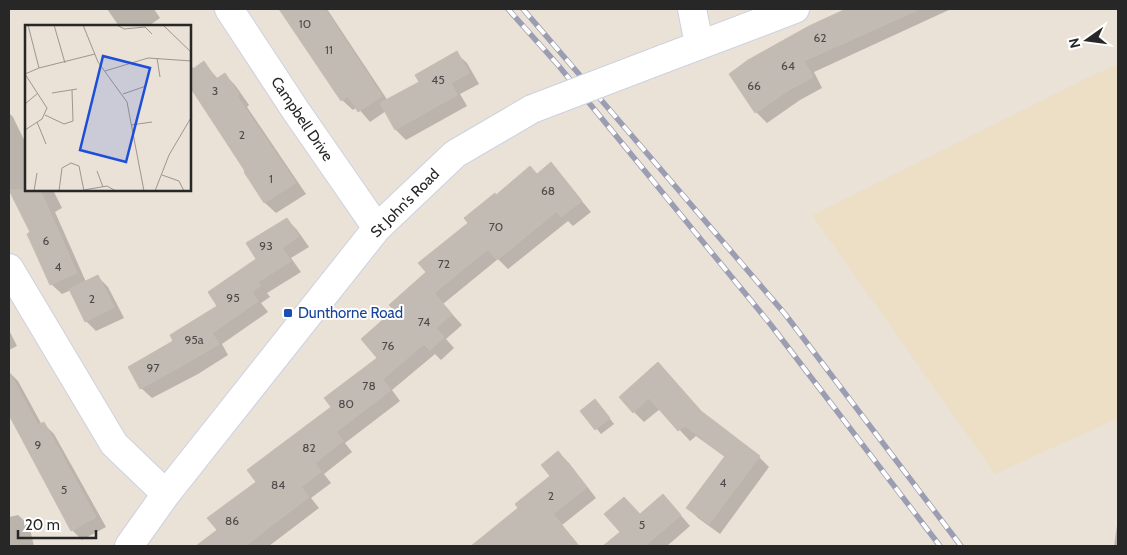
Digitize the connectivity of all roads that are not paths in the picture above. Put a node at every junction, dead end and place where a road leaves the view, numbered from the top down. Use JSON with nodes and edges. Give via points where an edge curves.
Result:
{"nodes":[{"id":1,"x":230,"y":9,"type":"edge"},
{"id":2,"x":692,"y":9,"type":"edge"},
{"id":3,"x":795,"y":9,"type":"edge"},
{"id":4,"x":699,"y":44,"type":"junction"},
{"id":5,"x":377,"y":228,"type":"junction"},
{"id":6,"x":9,"y":268,"type":"edge"},
{"id":7,"x":166,"y":494,"type":"junction"},
{"id":8,"x":128,"y":546,"type":"edge"}],
"edges":[{"from":1,"to":5,"type":"street","name":"Campbell Drive"},
{"from":2,"to":4,"type":"street"},
{"from":3,"to":4,"type":"street","name":"St John's Road"},
{"from":4,"to":5,"type":"street","name":"St John's Road","bridge":true,"via":[[532,109],[455,154]]},
{"from":5,"to":7,"type":"street","name":"St John's Road"},
{"from":6,"to":7,"type":"street","via":[[114,444]]},
{"from":7,"to":8,"type":"street","name":"St John's Road"}]}
